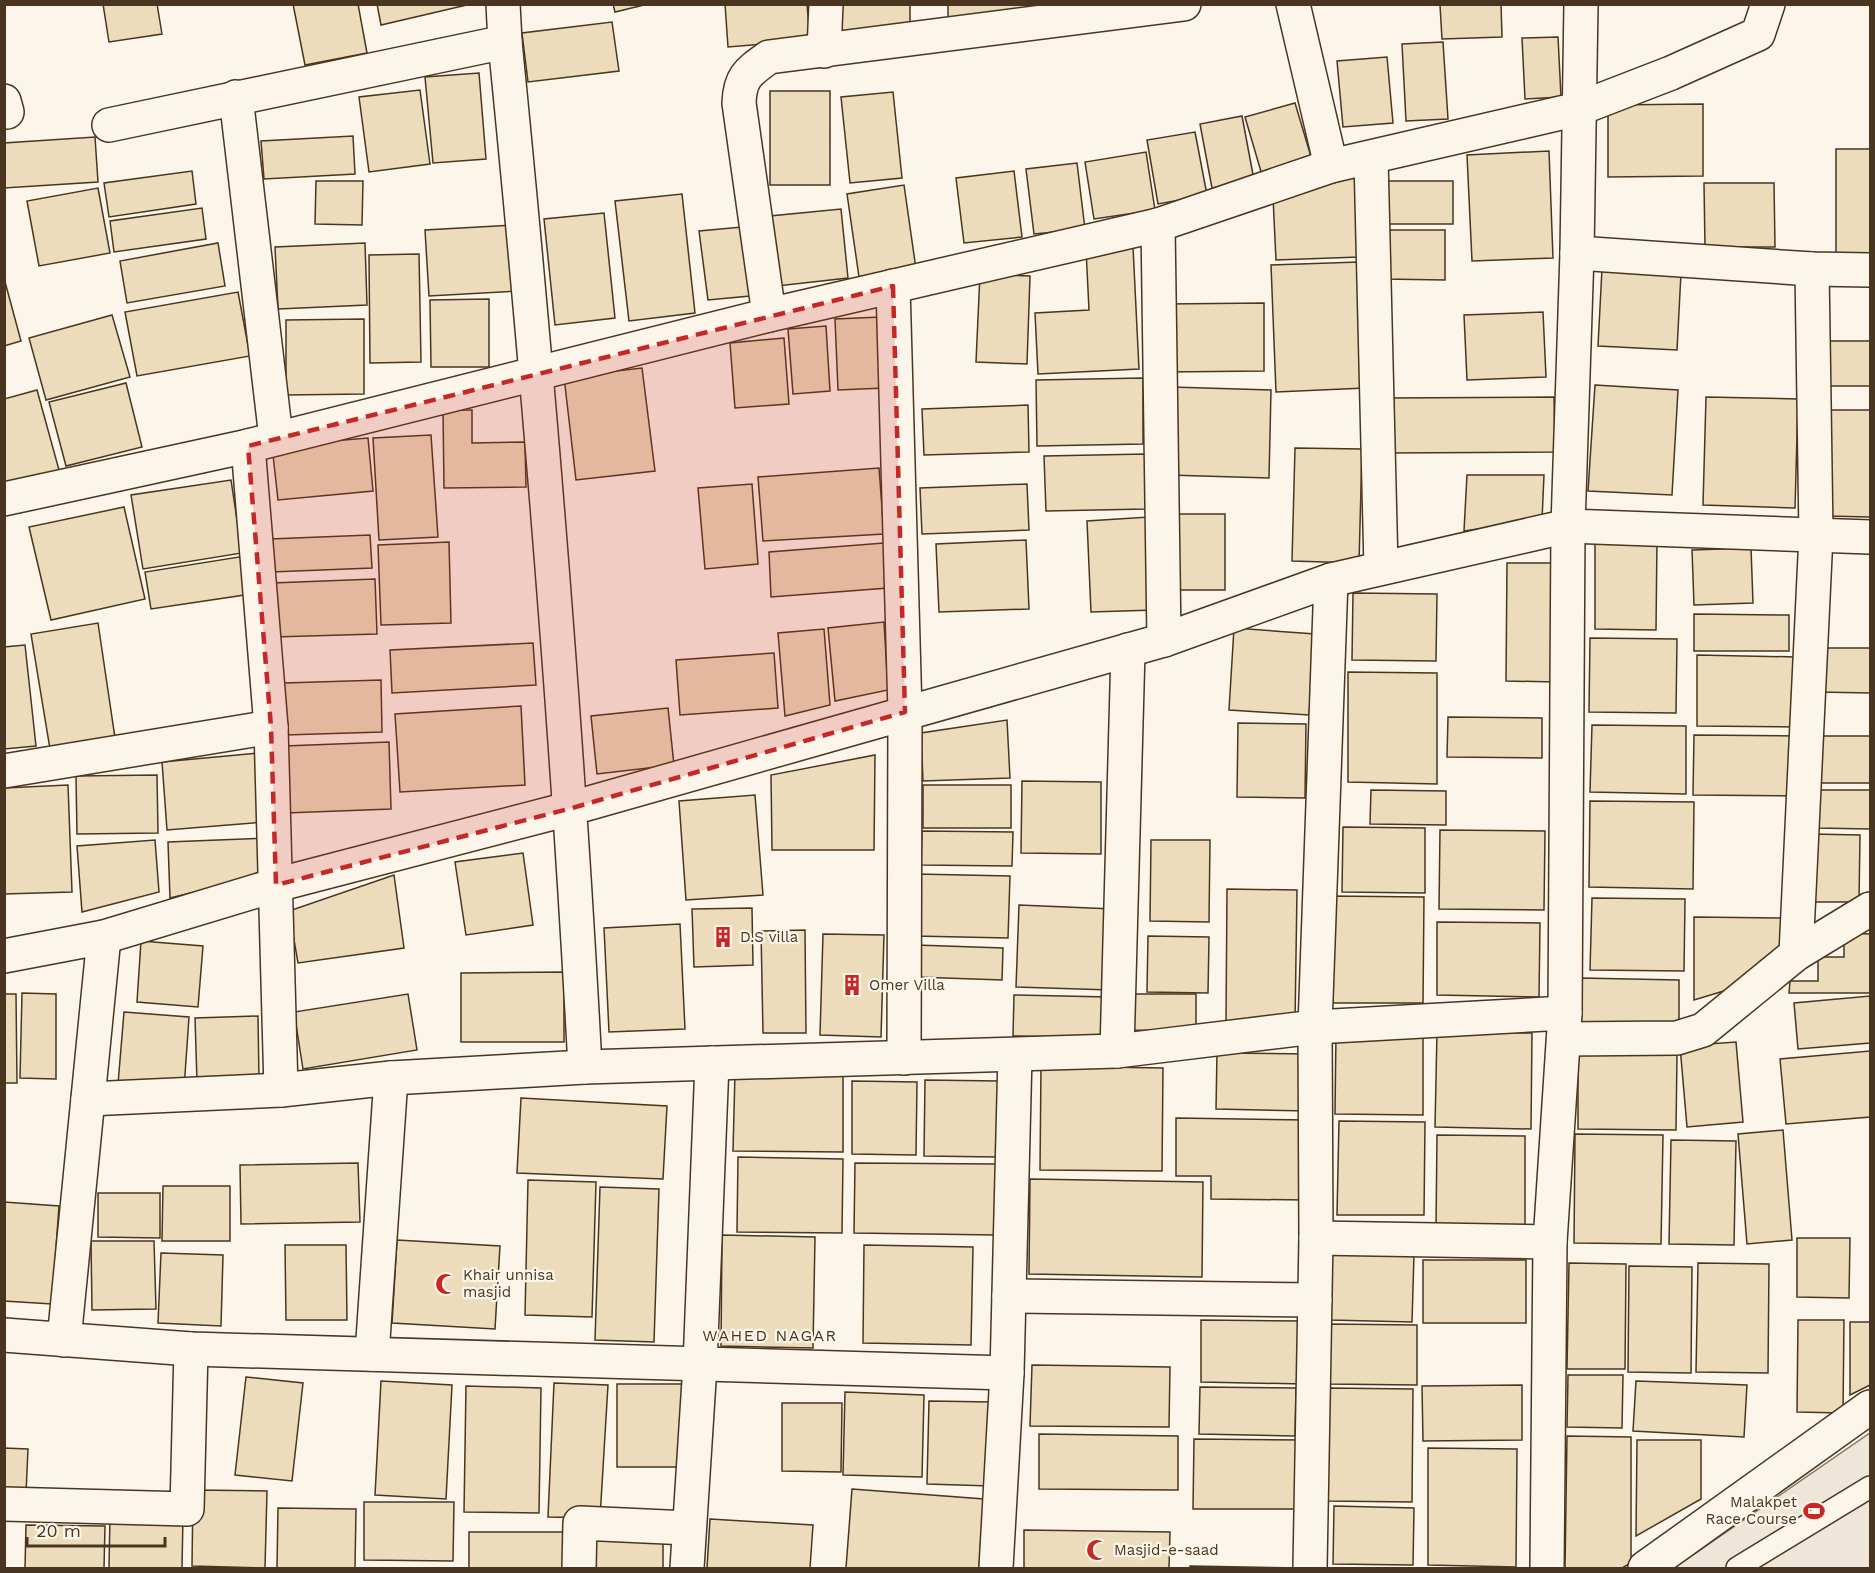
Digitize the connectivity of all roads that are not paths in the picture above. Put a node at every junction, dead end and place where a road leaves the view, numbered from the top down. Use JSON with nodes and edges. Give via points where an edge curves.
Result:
{"nodes":[{"id":1,"x":503,"y":4,"type":"edge"},
{"id":2,"x":826,"y":4,"type":"edge"},
{"id":3,"x":1184,"y":4,"type":"edge"},
{"id":4,"x":1293,"y":4,"type":"edge"},
{"id":5,"x":1581,"y":4,"type":"edge"},
{"id":6,"x":1768,"y":4,"type":"edge"},
{"id":7,"x":506,"y":42,"type":"junction"},
{"id":8,"x":824,"y":51,"type":"junction"},
{"id":9,"x":237,"y":96,"type":"junction"},
{"id":10,"x":1578,"y":109,"type":"junction"},
{"id":11,"x":109,"y":125,"type":"dead end"},
{"id":12,"x":1371,"y":158,"type":"junction"},
{"id":13,"x":1331,"y":166,"type":"junction"},
{"id":14,"x":1158,"y":225,"type":"junction"},
{"id":15,"x":1577,"y":253,"type":"junction"},
{"id":16,"x":1812,"y":270,"type":"junction"},
{"id":17,"x":1870,"y":270,"type":"edge"},
{"id":18,"x":893,"y":286,"type":"junction"},
{"id":19,"x":769,"y":315,"type":"junction"},
{"id":20,"x":538,"y":374,"type":"junction"},
{"id":21,"x":262,"y":442,"type":"junction"},
{"id":22,"x":4,"y":499,"type":"edge"},
{"id":23,"x":1568,"y":526,"type":"junction"},
{"id":24,"x":1816,"y":535,"type":"junction"},
{"id":25,"x":1870,"y":537,"type":"edge"},
{"id":26,"x":1381,"y":568,"type":"junction"},
{"id":27,"x":1331,"y":580,"type":"junction"},
{"id":28,"x":1164,"y":640,"type":"junction"},
{"id":29,"x":1128,"y":650,"type":"junction"},
{"id":30,"x":905,"y":712,"type":"junction"},
{"id":31,"x":271,"y":727,"type":"junction"},
{"id":32,"x":4,"y":771,"type":"edge"},
{"id":33,"x":572,"y":807,"type":"junction"},
{"id":34,"x":276,"y":885,"type":"junction"},
{"id":35,"x":1870,"y":909,"type":"edge"},
{"id":36,"x":104,"y":937,"type":"junction"},
{"id":37,"x":1796,"y":954,"type":"junction"},
{"id":38,"x":4,"y":956,"type":"edge"},
{"id":39,"x":1565,"y":1026,"type":"junction"},
{"id":40,"x":1315,"y":1027,"type":"junction"},
{"id":41,"x":1117,"y":1051,"type":"junction"},
{"id":42,"x":1015,"y":1055,"type":"junction"},
{"id":43,"x":904,"y":1058,"type":"junction"},
{"id":44,"x":712,"y":1063,"type":"junction"},
{"id":45,"x":585,"y":1067,"type":"junction"},
{"id":46,"x":391,"y":1078,"type":"junction"},
{"id":47,"x":281,"y":1090,"type":"junction"},
{"id":48,"x":88,"y":1099,"type":"junction"},
{"id":49,"x":1316,"y":1238,"type":"junction"},
{"id":50,"x":1550,"y":1242,"type":"junction"},
{"id":51,"x":1009,"y":1296,"type":"junction"},
{"id":52,"x":1315,"y":1300,"type":"junction"},
{"id":53,"x":4,"y":1335,"type":"edge"},
{"id":54,"x":64,"y":1340,"type":"junction"},
{"id":55,"x":191,"y":1349,"type":"junction"},
{"id":56,"x":372,"y":1354,"type":"junction"},
{"id":57,"x":700,"y":1365,"type":"junction"},
{"id":58,"x":1007,"y":1373,"type":"junction"},
{"id":59,"x":1870,"y":1407,"type":"edge"},
{"id":60,"x":1870,"y":1487,"type":"edge"},
{"id":61,"x":4,"y":1504,"type":"edge"},
{"id":62,"x":688,"y":1528,"type":"junction"},
{"id":63,"x":579,"y":1569,"type":"edge"},
{"id":64,"x":687,"y":1569,"type":"edge"},
{"id":65,"x":996,"y":1569,"type":"edge"},
{"id":66,"x":1310,"y":1569,"type":"edge"},
{"id":67,"x":1547,"y":1569,"type":"edge"},
{"id":68,"x":1645,"y":1569,"type":"edge"},
{"id":69,"x":1737,"y":1569,"type":"edge"}],
"edges":[{"from":1,"to":7,"type":"street"},
{"from":2,"to":8,"type":"street"},
{"from":3,"to":8,"type":"street"},
{"from":4,"to":13,"type":"street"},
{"from":5,"to":10,"type":"street"},
{"from":6,"to":10,"type":"street","via":[[1758,34]]},
{"from":7,"to":9,"type":"street"},
{"from":7,"to":20,"type":"street"},
{"from":8,"to":19,"type":"street","via":[[769,57],[749,71],[740,86],[739,103]]},
{"from":9,"to":11,"type":"street"},
{"from":9,"to":21,"type":"street"},
{"from":10,"to":12,"type":"street"},
{"from":10,"to":15,"type":"street"},
{"from":12,"to":13,"type":"street"},
{"from":12,"to":26,"type":"street"},
{"from":13,"to":14,"type":"street"},
{"from":14,"to":18,"type":"street"},
{"from":14,"to":28,"type":"street"},
{"from":15,"to":16,"type":"street"},
{"from":15,"to":23,"type":"street"},
{"from":16,"to":17,"type":"street"},
{"from":16,"to":24,"type":"street"},
{"from":18,"to":19,"type":"street"},
{"from":18,"to":30,"type":"street"},
{"from":19,"to":20,"type":"street"},
{"from":20,"to":21,"type":"street"},
{"from":20,"to":33,"type":"street"},
{"from":21,"to":22,"type":"street"},
{"from":21,"to":31,"type":"street"},
{"from":23,"to":24,"type":"street"},
{"from":23,"to":26,"type":"street"},
{"from":23,"to":39,"type":"street"},
{"from":24,"to":25,"type":"street"},
{"from":24,"to":37,"type":"street"},
{"from":26,"to":27,"type":"street"},
{"from":27,"to":28,"type":"street"},
{"from":27,"to":40,"type":"street"},
{"from":28,"to":29,"type":"street"},
{"from":29,"to":30,"type":"street"},
{"from":29,"to":41,"type":"street"},
{"from":30,"to":33,"type":"street"},
{"from":30,"to":43,"type":"street"},
{"from":31,"to":32,"type":"street"},
{"from":31,"to":34,"type":"street"},
{"from":33,"to":34,"type":"street"},
{"from":33,"to":45,"type":"street"},
{"from":34,"to":36,"type":"street"},
{"from":34,"to":47,"type":"street"},
{"from":35,"to":37,"type":"street"},
{"from":36,"to":38,"type":"street"},
{"from":36,"to":48,"type":"street"},
{"from":37,"to":39,"type":"street","via":[[1703,1030],[1677,1038]]},
{"from":39,"to":40,"type":"street"},
{"from":39,"to":50,"type":"street"},
{"from":40,"to":41,"type":"street"},
{"from":40,"to":49,"type":"street"},
{"from":41,"to":42,"type":"street"},
{"from":42,"to":43,"type":"street"},
{"from":42,"to":51,"type":"street"},
{"from":43,"to":44,"type":"street"},
{"from":44,"to":45,"type":"street"},
{"from":44,"to":57,"type":"street"},
{"from":45,"to":46,"type":"street"},
{"from":46,"to":47,"type":"street"},
{"from":46,"to":56,"type":"street"},
{"from":47,"to":48,"type":"street"},
{"from":48,"to":54,"type":"street"},
{"from":49,"to":50,"type":"street"},
{"from":49,"to":52,"type":"street"},
{"from":50,"to":67,"type":"street"},
{"from":51,"to":52,"type":"street"},
{"from":51,"to":58,"type":"street"},
{"from":52,"to":66,"type":"street"},
{"from":53,"to":54,"type":"street"},
{"from":54,"to":55,"type":"street"},
{"from":55,"to":56,"type":"street"},
{"from":55,"to":61,"type":"street","via":[[186,1509]]},
{"from":56,"to":57,"type":"street"},
{"from":57,"to":58,"type":"street"},
{"from":57,"to":62,"type":"street"},
{"from":58,"to":65,"type":"street"},
{"from":59,"to":68,"type":"street"},
{"from":60,"to":69,"type":"lane"},
{"from":62,"to":63,"type":"street","via":[[580,1523]]},
{"from":62,"to":64,"type":"street"}]}
